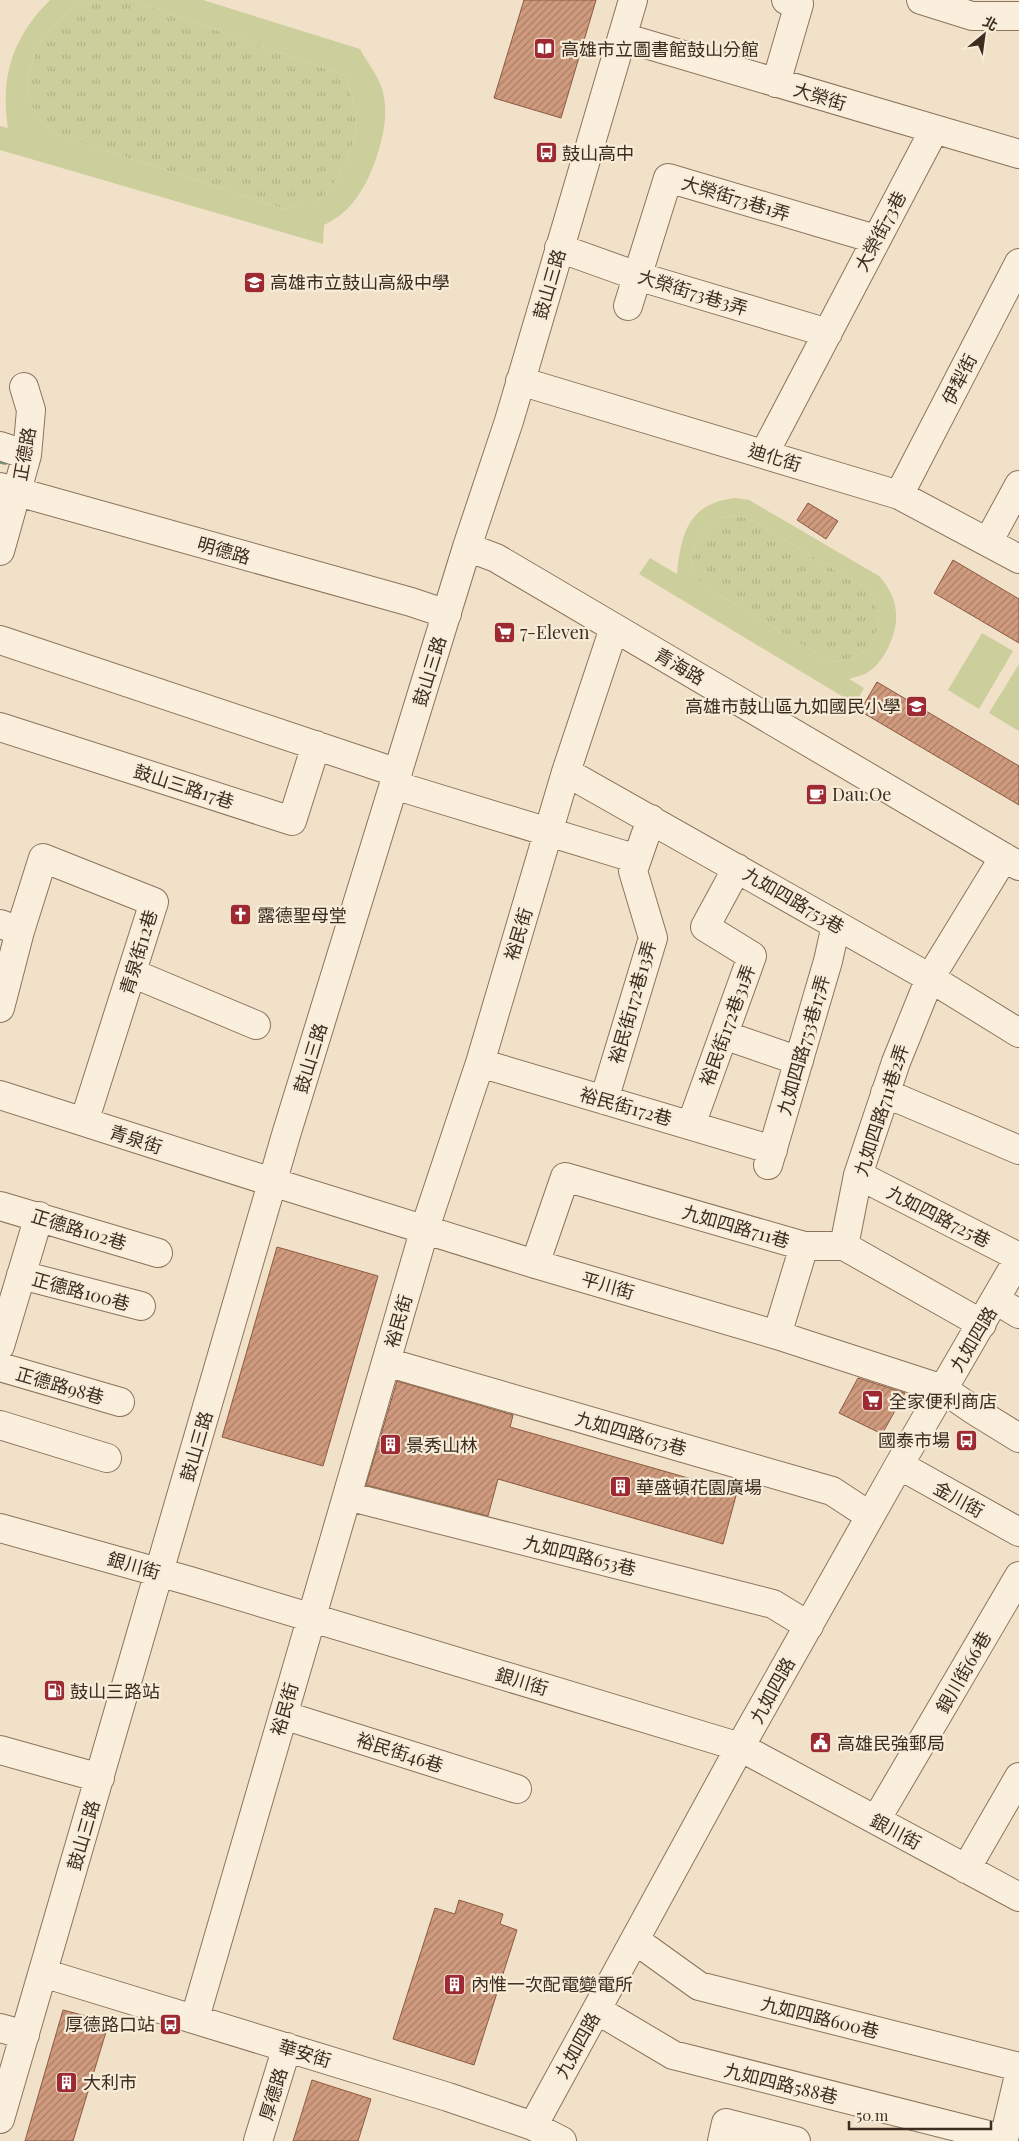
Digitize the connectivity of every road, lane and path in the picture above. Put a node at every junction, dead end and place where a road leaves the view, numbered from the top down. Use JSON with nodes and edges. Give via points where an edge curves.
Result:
{"nodes":[{"id":1,"x":632,"y":0,"type":"edge"},
{"id":2,"x":786,"y":0,"type":"edge"},
{"id":3,"x":921,"y":0,"type":"edge"},
{"id":4,"x":1019,"y":16,"type":"edge"},
{"id":5,"x":622,"y":37,"type":"junction"},
{"id":6,"x":776,"y":83,"type":"junction"},
{"id":7,"x":934,"y":130,"type":"junction"},
{"id":8,"x":1019,"y":154,"type":"edge"},
{"id":9,"x":875,"y":239,"type":"junction"},
{"id":10,"x":559,"y":248,"type":"junction"},
{"id":11,"x":1019,"y":263,"type":"edge"},
{"id":12,"x":637,"y":276,"type":"junction"},
{"id":13,"x":628,"y":306,"type":"dead end"},
{"id":14,"x":828,"y":333,"type":"junction"},
{"id":15,"x":520,"y":381,"type":"junction"},
{"id":16,"x":24,"y":387,"type":"dead end"},
{"id":17,"x":0,"y":446,"type":"edge"},
{"id":18,"x":764,"y":454,"type":"junction"},
{"id":19,"x":26,"y":455,"type":"junction"},
{"id":20,"x":1019,"y":484,"type":"edge"},
{"id":21,"x":8,"y":490,"type":"edge"},
{"id":22,"x":899,"y":495,"type":"junction"},
{"id":23,"x":988,"y":542,"type":"junction"},
{"id":24,"x":467,"y":547,"type":"junction"},
{"id":25,"x":0,"y":551,"type":"edge"},
{"id":26,"x":1019,"y":559,"type":"edge"},
{"id":27,"x":447,"y":614,"type":"junction"},
{"id":28,"x":614,"y":628,"type":"junction"},
{"id":29,"x":0,"y":640,"type":"edge"},
{"id":30,"x":0,"y":727,"type":"edge"},
{"id":31,"x":316,"y":745,"type":"junction"},
{"id":32,"x":566,"y":772,"type":"junction"},
{"id":33,"x":396,"y":779,"type":"junction"},
{"id":34,"x":651,"y":819,"type":"junction"},
{"id":35,"x":548,"y":831,"type":"junction"},
{"id":36,"x":637,"y":859,"type":"junction"},
{"id":37,"x":1011,"y":861,"type":"edge"},
{"id":38,"x":737,"y":868,"type":"junction"},
{"id":39,"x":836,"y":925,"type":"junction"},
{"id":40,"x":10,"y":927,"type":"edge"},
{"id":41,"x":132,"y":973,"type":"junction"},
{"id":42,"x":930,"y":978,"type":"junction"},
{"id":43,"x":0,"y":1008,"type":"edge"},
{"id":44,"x":256,"y":1025,"type":"dead end"},
{"id":45,"x":1019,"y":1033,"type":"edge"},
{"id":46,"x":724,"y":1035,"type":"junction"},
{"id":47,"x":799,"y":1061,"type":"junction"},
{"id":48,"x":480,"y":1063,"type":"junction"},
{"id":49,"x":885,"y":1093,"type":"junction"},
{"id":50,"x":0,"y":1095,"type":"edge"},
{"id":51,"x":604,"y":1100,"type":"junction"},
{"id":52,"x":84,"y":1122,"type":"junction"},
{"id":53,"x":691,"y":1125,"type":"junction"},
{"id":54,"x":1019,"y":1150,"type":"edge"},
{"id":55,"x":770,"y":1158,"type":"joint"},
{"id":56,"x":858,"y":1176,"type":"junction"},
{"id":57,"x":272,"y":1182,"type":"junction"},
{"id":58,"x":0,"y":1206,"type":"edge"},
{"id":59,"x":39,"y":1216,"type":"junction"},
{"id":60,"x":425,"y":1228,"type":"junction"},
{"id":61,"x":804,"y":1246,"type":"junction"},
{"id":62,"x":844,"y":1246,"type":"junction"},
{"id":63,"x":158,"y":1253,"type":"dead end"},
{"id":64,"x":1019,"y":1257,"type":"edge"},
{"id":65,"x":535,"y":1264,"type":"junction"},
{"id":66,"x":21,"y":1275,"type":"junction"},
{"id":67,"x":996,"y":1300,"type":"junction"},
{"id":68,"x":141,"y":1306,"type":"dead end"},
{"id":69,"x":1019,"y":1314,"type":"edge"},
{"id":70,"x":982,"y":1324,"type":"junction"},
{"id":71,"x":777,"y":1335,"type":"junction"},
{"id":72,"x":0,"y":1346,"type":"edge"},
{"id":73,"x":386,"y":1362,"type":"junction"},
{"id":74,"x":0,"y":1367,"type":"edge"},
{"id":75,"x":943,"y":1388,"type":"junction"},
{"id":76,"x":120,"y":1402,"type":"dead end"},
{"id":77,"x":0,"y":1425,"type":"edge"},
{"id":78,"x":1019,"y":1438,"type":"edge"},
{"id":79,"x":107,"y":1458,"type":"dead end"},
{"id":80,"x":899,"y":1465,"type":"junction"},
{"id":81,"x":347,"y":1496,"type":"junction"},
{"id":82,"x":870,"y":1516,"type":"junction"},
{"id":83,"x":0,"y":1528,"type":"edge"},
{"id":84,"x":1019,"y":1532,"type":"edge"},
{"id":85,"x":160,"y":1572,"type":"junction"},
{"id":86,"x":1019,"y":1576,"type":"edge"},
{"id":87,"x":310,"y":1617,"type":"junction"},
{"id":88,"x":809,"y":1626,"type":"junction"},
{"id":89,"x":283,"y":1715,"type":"junction"},
{"id":90,"x":740,"y":1748,"type":"junction"},
{"id":91,"x":0,"y":1750,"type":"edge"},
{"id":92,"x":1019,"y":1776,"type":"edge"},
{"id":93,"x":100,"y":1778,"type":"junction"},
{"id":94,"x":517,"y":1789,"type":"dead end"},
{"id":95,"x":876,"y":1820,"type":"junction"},
{"id":96,"x":966,"y":1869,"type":"junction"},
{"id":97,"x":1019,"y":1897,"type":"edge"},
{"id":98,"x":635,"y":1940,"type":"junction"},
{"id":99,"x":44,"y":1973,"type":"junction"},
{"id":100,"x":597,"y":2010,"type":"junction"},
{"id":101,"x":195,"y":2018,"type":"junction"},
{"id":102,"x":12,"y":2032,"type":"edge"},
{"id":103,"x":287,"y":2047,"type":"junction"},
{"id":104,"x":1019,"y":2066,"type":"edge"},
{"id":105,"x":1017,"y":2088,"type":"edge"},
{"id":106,"x":0,"y":2119,"type":"edge"},
{"id":107,"x":532,"y":2126,"type":"junction"},
{"id":108,"x":258,"y":2141,"type":"edge"},
{"id":109,"x":562,"y":2141,"type":"edge"},
{"id":110,"x":722,"y":2141,"type":"edge"},
{"id":111,"x":796,"y":2141,"type":"edge"}],
"edges":[{"from":1,"to":5,"type":"street","name":"鼓山三路"},
{"from":2,"to":6,"type":"street","via":[[799,4]]},
{"from":3,"to":4,"type":"street","via":[[972,16]]},
{"from":5,"to":6,"type":"street","name":"大榮街"},
{"from":5,"to":10,"type":"street","name":"鼓山三路"},
{"from":6,"to":7,"type":"street","name":"大榮街"},
{"from":7,"to":8,"type":"street","name":"大榮街"},
{"from":7,"to":9,"type":"street","name":"大榮街73巷"},
{"from":9,"to":12,"type":"street","name":"大榮街73巷1弄","via":[[668,178]]},
{"from":9,"to":14,"type":"street","name":"大榮街73巷"},
{"from":10,"to":12,"type":"street","name":"大榮街73巷3弄"},
{"from":10,"to":15,"type":"street","name":"鼓山三路"},
{"from":11,"to":22,"type":"street","name":"伊犁街"},
{"from":12,"to":13,"type":"street","name":"大榮街73巷1弄"},
{"from":12,"to":14,"type":"street","name":"大榮街73巷3弄"},
{"from":14,"to":18,"type":"street","name":"大榮街73巷"},
{"from":15,"to":18,"type":"street","name":"迪化街"},
{"from":15,"to":24,"type":"street","name":"鼓山三路"},
{"from":16,"to":19,"type":"street","name":"正德路","via":[[31,410]]},
{"from":17,"to":19,"type":"street"},
{"from":18,"to":22,"type":"street","name":"迪化街"},
{"from":19,"to":21,"type":"street","name":"正德路"},
{"from":20,"to":23,"type":"street"},
{"from":21,"to":25,"type":"street","name":"正德路"},
{"from":21,"to":27,"type":"street","name":"明德路"},
{"from":22,"to":23,"type":"street","name":"迪化街"},
{"from":23,"to":26,"type":"street","name":"迪化街"},
{"from":24,"to":27,"type":"street","name":"鼓山三路"},
{"from":24,"to":28,"type":"street","name":"青海路","via":[[496,558]]},
{"from":27,"to":33,"type":"street","name":"鼓山三路"},
{"from":28,"to":32,"type":"street","name":"裕民街"},
{"from":28,"to":37,"type":"street","name":"青海路"},
{"from":29,"to":31,"type":"street"},
{"from":30,"to":31,"type":"street","name":"鼓山三路17巷","via":[[292,821]]},
{"from":31,"to":33,"type":"street"},
{"from":32,"to":34,"type":"street","name":"九如四路753巷"},
{"from":32,"to":35,"type":"street","name":"裕民街"},
{"from":33,"to":35,"type":"street"},
{"from":33,"to":57,"type":"street","name":"鼓山三路"},
{"from":34,"to":36,"type":"street","name":"裕民街172巷13弄"},
{"from":34,"to":38,"type":"street","name":"九如四路753巷"},
{"from":35,"to":36,"type":"street"},
{"from":35,"to":48,"type":"street","name":"裕民街"},
{"from":36,"to":51,"type":"street","name":"裕民街172巷13弄","via":[[633,871],[653,938]]},
{"from":37,"to":42,"type":"street","name":"九如四路711巷2弄"},
{"from":38,"to":39,"type":"street","name":"九如四路753巷"},
{"from":38,"to":46,"type":"street","name":"裕民街172巷31弄","via":[[704,927],[752,956]]},
{"from":39,"to":42,"type":"street","name":"九如四路753巷"},
{"from":39,"to":47,"type":"street","name":"九如四路753巷17弄"},
{"from":40,"to":41,"type":"street","name":"青泉街12巷","via":[[43,858],[154,902]]},
{"from":40,"to":43,"type":"street"},
{"from":41,"to":44,"type":"street"},
{"from":41,"to":52,"type":"street","name":"青泉街12巷"},
{"from":42,"to":45,"type":"street","name":"九如四路753巷"},
{"from":42,"to":49,"type":"street","name":"九如四路711巷2弄"},
{"from":46,"to":47,"type":"street"},
{"from":46,"to":53,"type":"street","name":"裕民街172巷31弄"},
{"from":47,"to":55,"type":"street","name":"九如四路753巷17弄"},
{"from":48,"to":51,"type":"street","name":"裕民街172巷"},
{"from":48,"to":60,"type":"street","name":"裕民街"},
{"from":49,"to":54,"type":"street"},
{"from":49,"to":56,"type":"street","name":"九如四路711巷2弄"},
{"from":50,"to":52,"type":"street","name":"青泉街"},
{"from":51,"to":53,"type":"street","name":"裕民街172巷"},
{"from":52,"to":57,"type":"street","name":"青泉街"},
{"from":53,"to":55,"type":"street","name":"裕民街172巷"},
{"from":56,"to":62,"type":"street","name":"九如四路711巷2弄"},
{"from":56,"to":64,"type":"street","name":"九如四路725巷"},
{"from":57,"to":60,"type":"street","name":"平川街"},
{"from":57,"to":85,"type":"street","name":"鼓山三路"},
{"from":58,"to":59,"type":"street","name":"正德路102巷"},
{"from":59,"to":63,"type":"street","name":"正德路102巷"},
{"from":59,"to":66,"type":"street"},
{"from":60,"to":65,"type":"street","name":"平川街"},
{"from":60,"to":73,"type":"street","name":"裕民街"},
{"from":61,"to":62,"type":"street","name":"九如四路711巷"},
{"from":61,"to":65,"type":"street","name":"九如四路711巷","via":[[565,1177]]},
{"from":61,"to":71,"type":"street"},
{"from":62,"to":70,"type":"street","name":"九如四路711巷"},
{"from":64,"to":67,"type":"street","name":"九如四路"},
{"from":65,"to":71,"type":"street","name":"平川街"},
{"from":66,"to":68,"type":"street","name":"正德路100巷"},
{"from":66,"to":72,"type":"street"},
{"from":67,"to":69,"type":"street"},
{"from":67,"to":70,"type":"street","name":"九如四路"},
{"from":70,"to":75,"type":"street","name":"九如四路"},
{"from":71,"to":75,"type":"street","name":"平川街"},
{"from":73,"to":81,"type":"street","name":"裕民街"},
{"from":73,"to":82,"type":"street","name":"九如四路673巷","via":[[832,1491]]},
{"from":74,"to":76,"type":"street","name":"正德路98巷"},
{"from":75,"to":78,"type":"street","name":"平川街"},
{"from":75,"to":80,"type":"street","name":"九如四路"},
{"from":77,"to":79,"type":"street"},
{"from":80,"to":82,"type":"street","name":"九如四路"},
{"from":80,"to":84,"type":"street","name":"金川街"},
{"from":81,"to":87,"type":"street","name":"裕民街"},
{"from":81,"to":88,"type":"street","name":"九如四路653巷","via":[[773,1604]]},
{"from":82,"to":88,"type":"street","name":"九如四路"},
{"from":83,"to":85,"type":"street","name":"銀川街"},
{"from":85,"to":87,"type":"street","name":"銀川街"},
{"from":85,"to":93,"type":"street","name":"鼓山三路"},
{"from":86,"to":95,"type":"street","name":"銀川街66巷"},
{"from":87,"to":89,"type":"street","name":"裕民街"},
{"from":87,"to":90,"type":"street","name":"銀川街"},
{"from":88,"to":90,"type":"street","name":"九如四路"},
{"from":89,"to":94,"type":"street","name":"裕民街46巷"},
{"from":89,"to":101,"type":"street","name":"裕民街"},
{"from":90,"to":95,"type":"street","name":"銀川街"},
{"from":90,"to":98,"type":"street","name":"九如四路"},
{"from":91,"to":93,"type":"street"},
{"from":92,"to":96,"type":"street"},
{"from":93,"to":99,"type":"street","name":"鼓山三路"},
{"from":95,"to":96,"type":"street","name":"銀川街"},
{"from":96,"to":97,"type":"street","name":"銀川街"},
{"from":98,"to":100,"type":"street","name":"九如四路"},
{"from":98,"to":104,"type":"street","name":"九如四路600巷","via":[[699,1986]]},
{"from":99,"to":101,"type":"street","name":"華安街"},
{"from":99,"to":102,"type":"street","name":"鼓山三路"},
{"from":100,"to":105,"type":"street","name":"九如四路588巷","via":[[673,2055],[1004,2140]]},
{"from":100,"to":107,"type":"street","name":"九如四路"},
{"from":101,"to":103,"type":"street","name":"華安街"},
{"from":102,"to":106,"type":"street","name":"鼓山三路"},
{"from":103,"to":107,"type":"street","name":"華安街"},
{"from":103,"to":108,"type":"street","name":"厚德路"},
{"from":107,"to":109,"type":"street","name":"華安街"},
{"from":110,"to":111,"type":"street","via":[[726,2122]]}]}
